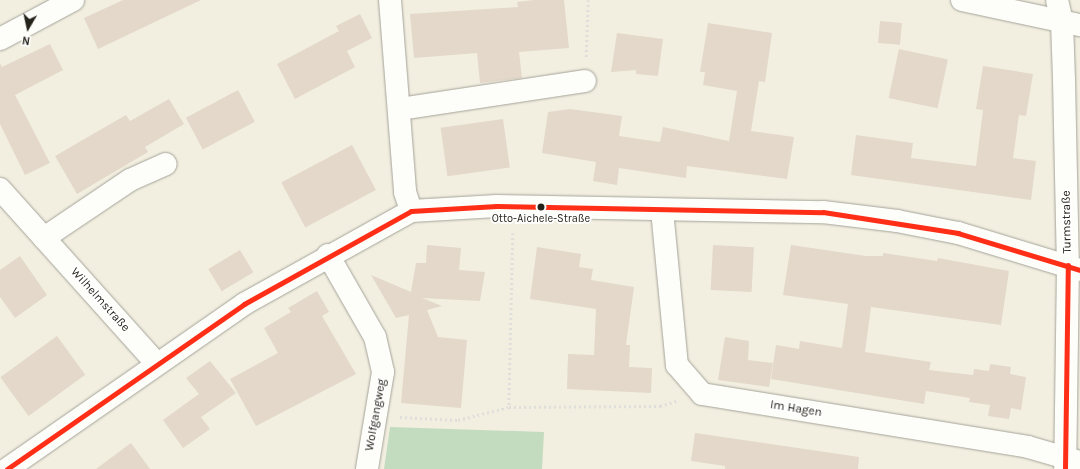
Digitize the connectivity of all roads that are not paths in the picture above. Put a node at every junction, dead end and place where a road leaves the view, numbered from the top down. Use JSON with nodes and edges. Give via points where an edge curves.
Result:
{"nodes":[{"id":1,"x":73,"y":0,"type":"edge"},
{"id":2,"x":390,"y":0,"type":"edge"},
{"id":3,"x":962,"y":0,"type":"edge"},
{"id":4,"x":1057,"y":0,"type":"edge"},
{"id":5,"x":1071,"y":23,"type":"edge"},
{"id":6,"x":0,"y":39,"type":"edge"},
{"id":7,"x":584,"y":81,"type":"road end"},
{"id":8,"x":400,"y":109,"type":"junction"},
{"id":9,"x":166,"y":164,"type":"dead end"},
{"id":10,"x":0,"y":189,"type":"edge"},
{"id":11,"x":662,"y":210,"type":"junction"},
{"id":12,"x":411,"y":211,"type":"junction"},
{"id":13,"x":44,"y":238,"type":"junction"},
{"id":14,"x":328,"y":255,"type":"junction"},
{"id":15,"x":1074,"y":268,"type":"edge"},
{"id":16,"x":156,"y":363,"type":"junction"},
{"id":17,"x":1070,"y":463,"type":"edge"},
{"id":18,"x":7,"y":469,"type":"edge"},
{"id":19,"x":367,"y":469,"type":"edge"}],
"edges":[{"from":1,"to":6,"type":"street"},
{"from":2,"to":8,"type":"street"},
{"from":3,"to":5,"type":"street"},
{"from":4,"to":5,"type":"street","name":"Turmstraße"},
{"from":5,"to":15,"type":"street","name":"Turmstraße"},
{"from":7,"to":8,"type":"street"},
{"from":8,"to":12,"type":"street","via":[[405,192]]},
{"from":9,"to":13,"type":"street","via":[[130,180]]},
{"from":10,"to":13,"type":"street","name":"Wilhelmstraße"},
{"from":11,"to":12,"type":"street","via":[[497,206]]},
{"from":11,"to":15,"type":"street","via":[[823,212],[897,221],[958,233]]},
{"from":11,"to":17,"type":"street","name":"Im Hagen","via":[[677,365],[702,394],[1028,447]]},
{"from":12,"to":14,"type":"street"},
{"from":13,"to":16,"type":"street","name":"Wilhelmstraße"},
{"from":14,"to":16,"type":"street"},
{"from":14,"to":19,"type":"street","name":"Wolfgangweg","via":[[375,338],[384,372]]},
{"from":15,"to":17,"type":"street","name":"Turmstraße"},
{"from":16,"to":18,"type":"street"}]}
